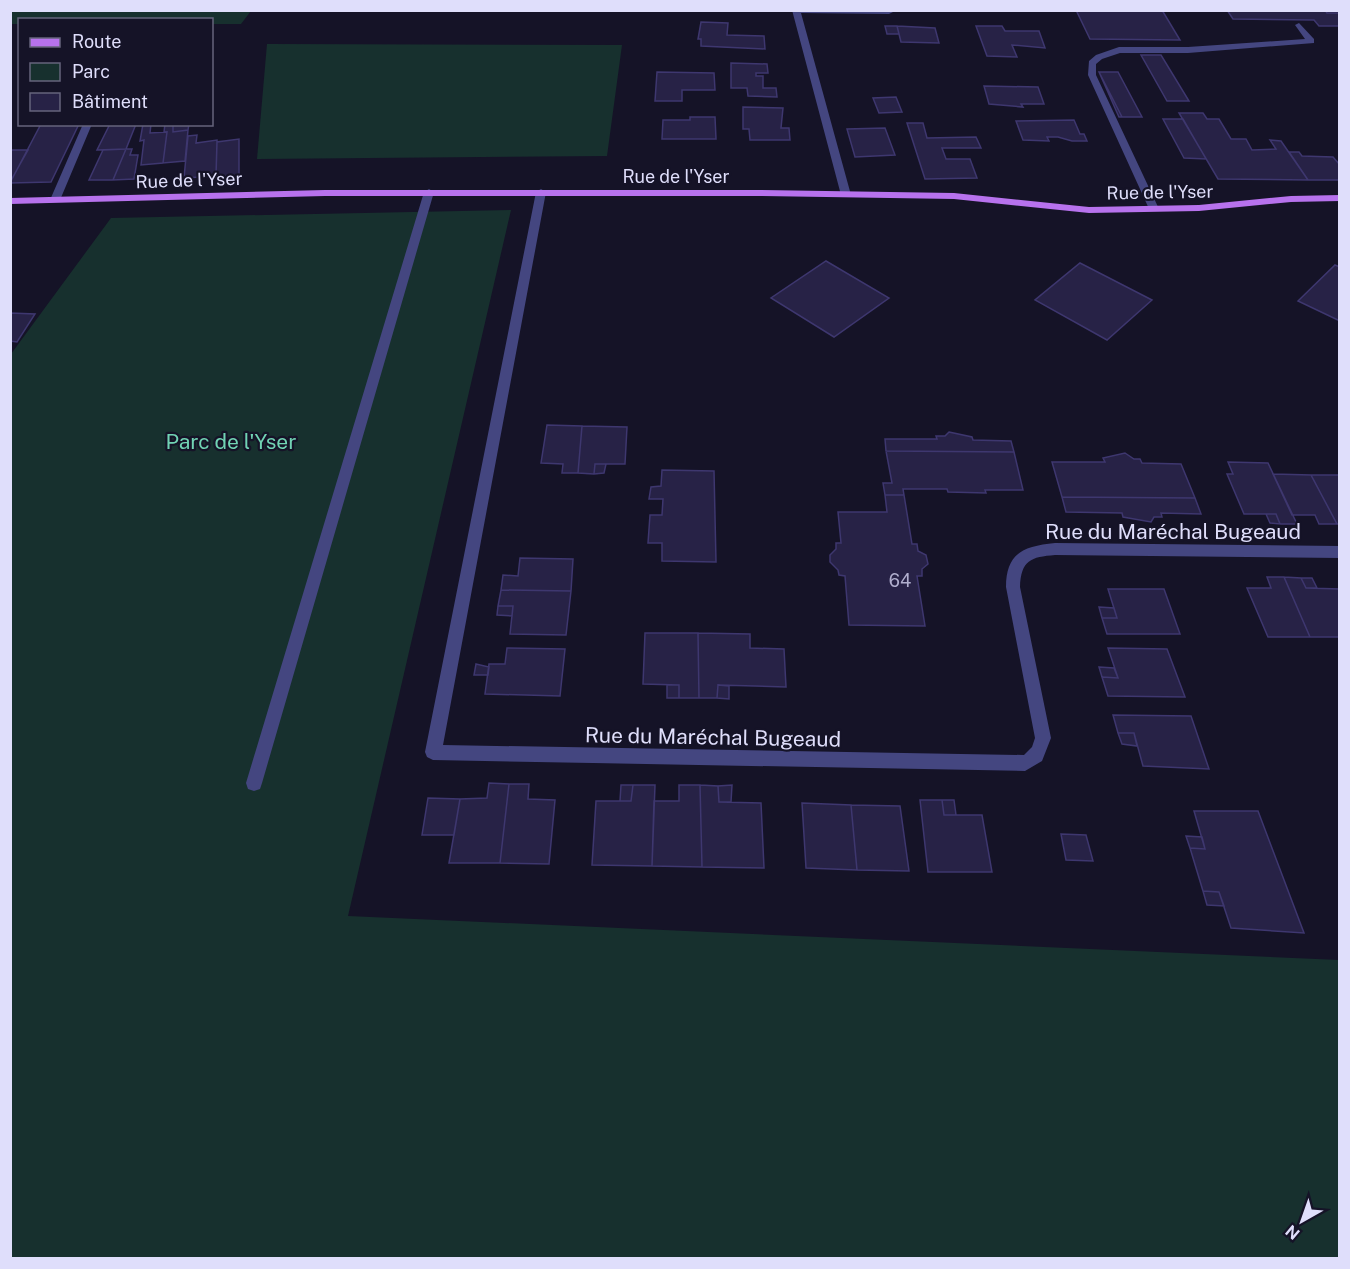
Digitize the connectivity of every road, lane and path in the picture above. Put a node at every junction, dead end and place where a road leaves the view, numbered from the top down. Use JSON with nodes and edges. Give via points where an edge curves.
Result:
{"nodes":[{"id":1,"x":888,"y":12,"type":"edge"},
{"id":2,"x":1299,"y":24,"type":"dead end"},
{"id":3,"x":87,"y":126,"type":"edge"},
{"id":4,"x":429,"y":192,"type":"junction"},
{"id":5,"x":541,"y":192,"type":"junction"},
{"id":6,"x":846,"y":195,"type":"junction"},
{"id":7,"x":1340,"y":198,"type":"edge"},
{"id":8,"x":55,"y":200,"type":"junction"},
{"id":9,"x":10,"y":201,"type":"edge"},
{"id":10,"x":1154,"y":209,"type":"junction"},
{"id":11,"x":1340,"y":552,"type":"edge"},
{"id":12,"x":254,"y":783,"type":"dead end"}],
"edges":[{"from":1,"to":6,"type":"street","via":[[795,11]]},
{"from":2,"to":10,"type":"street","via":[[1311,41],[1188,50],[1119,50],[1092,63],[1092,75]]},
{"from":3,"to":8,"type":"street"},
{"from":4,"to":5,"type":"main road","name":"Rue de l'Yser"},
{"from":4,"to":8,"type":"main road","name":"Rue de l'Yser"},
{"from":4,"to":12,"type":"street"},
{"from":5,"to":6,"type":"main road","name":"Rue de l'Yser"},
{"from":5,"to":11,"type":"street","name":"Rue du Maréchal Bugeaud","via":[[433,752],[1029,763],[1041,748],[1043,738],[1013,586],[1015,569],[1024,556],[1055,549]]},
{"from":6,"to":10,"type":"main road","name":"Rue de l'Yser","via":[[954,196],[1072,208]]},
{"from":7,"to":10,"type":"main road","name":"Rue de l'Yser"},
{"from":8,"to":9,"type":"main road","name":"Rue de l'Yser"}]}
